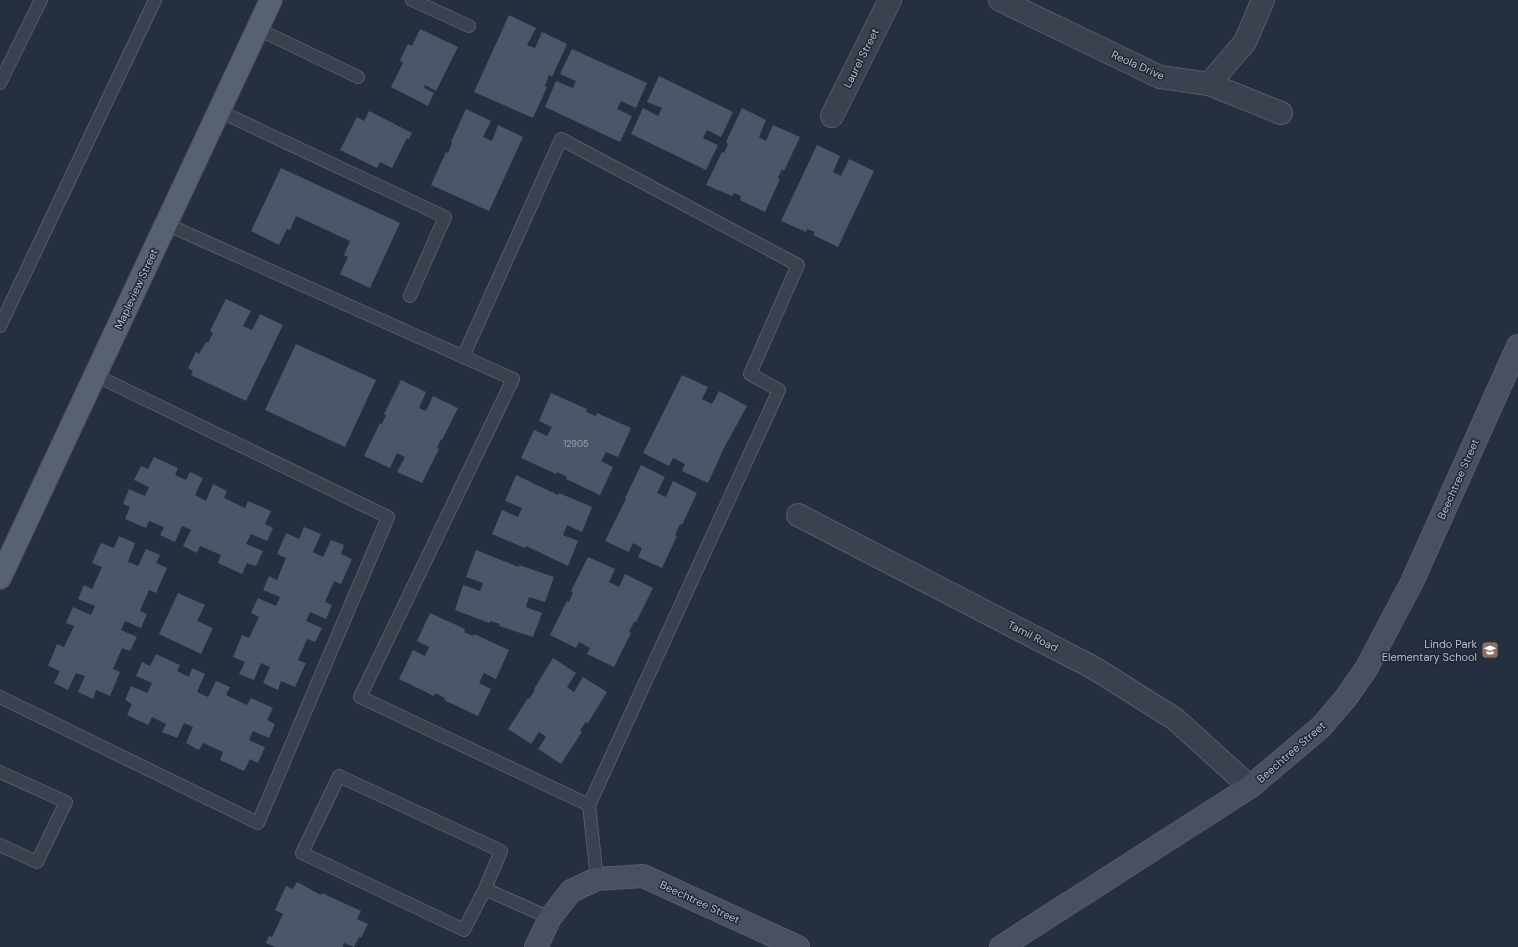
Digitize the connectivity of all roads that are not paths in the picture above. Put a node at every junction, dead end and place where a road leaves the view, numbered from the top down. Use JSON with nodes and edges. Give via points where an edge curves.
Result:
{"nodes":[{"id":1,"x":41,"y":0,"type":"edge"},
{"id":2,"x":155,"y":0,"type":"edge"},
{"id":3,"x":271,"y":0,"type":"edge"},
{"id":4,"x":412,"y":0,"type":"edge"},
{"id":5,"x":890,"y":0,"type":"edge"},
{"id":6,"x":1000,"y":0,"type":"edge"},
{"id":7,"x":1263,"y":0,"type":"edge"},
{"id":8,"x":469,"y":26,"type":"dead end"},
{"id":9,"x":258,"y":29,"type":"junction"},
{"id":10,"x":6,"y":58,"type":"edge"},
{"id":11,"x":358,"y":77,"type":"dead end"},
{"id":12,"x":0,"y":83,"type":"edge"},
{"id":13,"x":1209,"y":84,"type":"junction"},
{"id":14,"x":219,"y":111,"type":"junction"},
{"id":15,"x":1281,"y":113,"type":"dead end"},
{"id":16,"x":832,"y":116,"type":"dead end"},
{"id":17,"x":166,"y":224,"type":"junction"},
{"id":18,"x":410,"y":296,"type":"dead end"},
{"id":19,"x":0,"y":326,"type":"edge"},
{"id":20,"x":1518,"y":346,"type":"edge"},
{"id":21,"x":464,"y":357,"type":"junction"},
{"id":22,"x":95,"y":375,"type":"junction"},
{"id":23,"x":798,"y":515,"type":"dead end"},
{"id":24,"x":0,"y":578,"type":"edge"},
{"id":25,"x":0,"y":697,"type":"edge"},
{"id":26,"x":0,"y":772,"type":"edge"},
{"id":27,"x":1250,"y":787,"type":"junction"},
{"id":28,"x":590,"y":805,"type":"junction"},
{"id":29,"x":0,"y":846,"type":"edge"},
{"id":30,"x":597,"y":880,"type":"junction"},
{"id":31,"x":485,"y":889,"type":"junction"},
{"id":32,"x":550,"y":918,"type":"junction"},
{"id":33,"x":536,"y":947,"type":"edge"},
{"id":34,"x":798,"y":947,"type":"edge"},
{"id":35,"x":1001,"y":947,"type":"edge"}],
"edges":[{"from":1,"to":10,"type":"lane"},
{"from":2,"to":19,"type":"lane"},
{"from":3,"to":9,"type":"main road","name":"Mapleview Street"},
{"from":4,"to":8,"type":"lane"},
{"from":5,"to":16,"type":"street","name":"Laurel Street"},
{"from":6,"to":13,"type":"street","name":"Reola Drive","via":[[1160,77]]},
{"from":7,"to":13,"type":"street","via":[[1245,42]]},
{"from":9,"to":11,"type":"lane"},
{"from":9,"to":14,"type":"main road","name":"Mapleview Street"},
{"from":10,"to":12,"type":"lane"},
{"from":13,"to":15,"type":"street","name":"Reola Drive"},
{"from":14,"to":17,"type":"main road","name":"Mapleview Street"},
{"from":14,"to":18,"type":"lane","via":[[445,217]]},
{"from":17,"to":21,"type":"lane"},
{"from":17,"to":22,"type":"main road","name":"Mapleview Street"},
{"from":20,"to":27,"type":"street","name":"Beechtree Street","via":[[1412,582],[1366,670],[1321,727]]},
{"from":21,"to":28,"type":"lane","via":[[513,379],[360,697]]},
{"from":21,"to":28,"type":"lane","via":[[561,139],[798,265],[750,374],[778,390]]},
{"from":22,"to":24,"type":"main road","name":"Mapleview Street"},
{"from":22,"to":25,"type":"lane","via":[[388,517],[258,823]]},
{"from":23,"to":27,"type":"street","name":"Tamil Road","via":[[1094,668],[1175,719]]},
{"from":26,"to":29,"type":"lane","via":[[66,802],[37,862]]},
{"from":27,"to":35,"type":"street","name":"Beechtree Street"},
{"from":28,"to":30,"type":"lane"},
{"from":30,"to":32,"type":"street","via":[[571,890]]},
{"from":30,"to":34,"type":"street","name":"Beechtree Street","via":[[643,876]]},
{"from":31,"to":31,"type":"lane","via":[[501,851],[339,776],[302,853],[464,930]]},
{"from":31,"to":32,"type":"lane"},
{"from":32,"to":33,"type":"street"}]}
